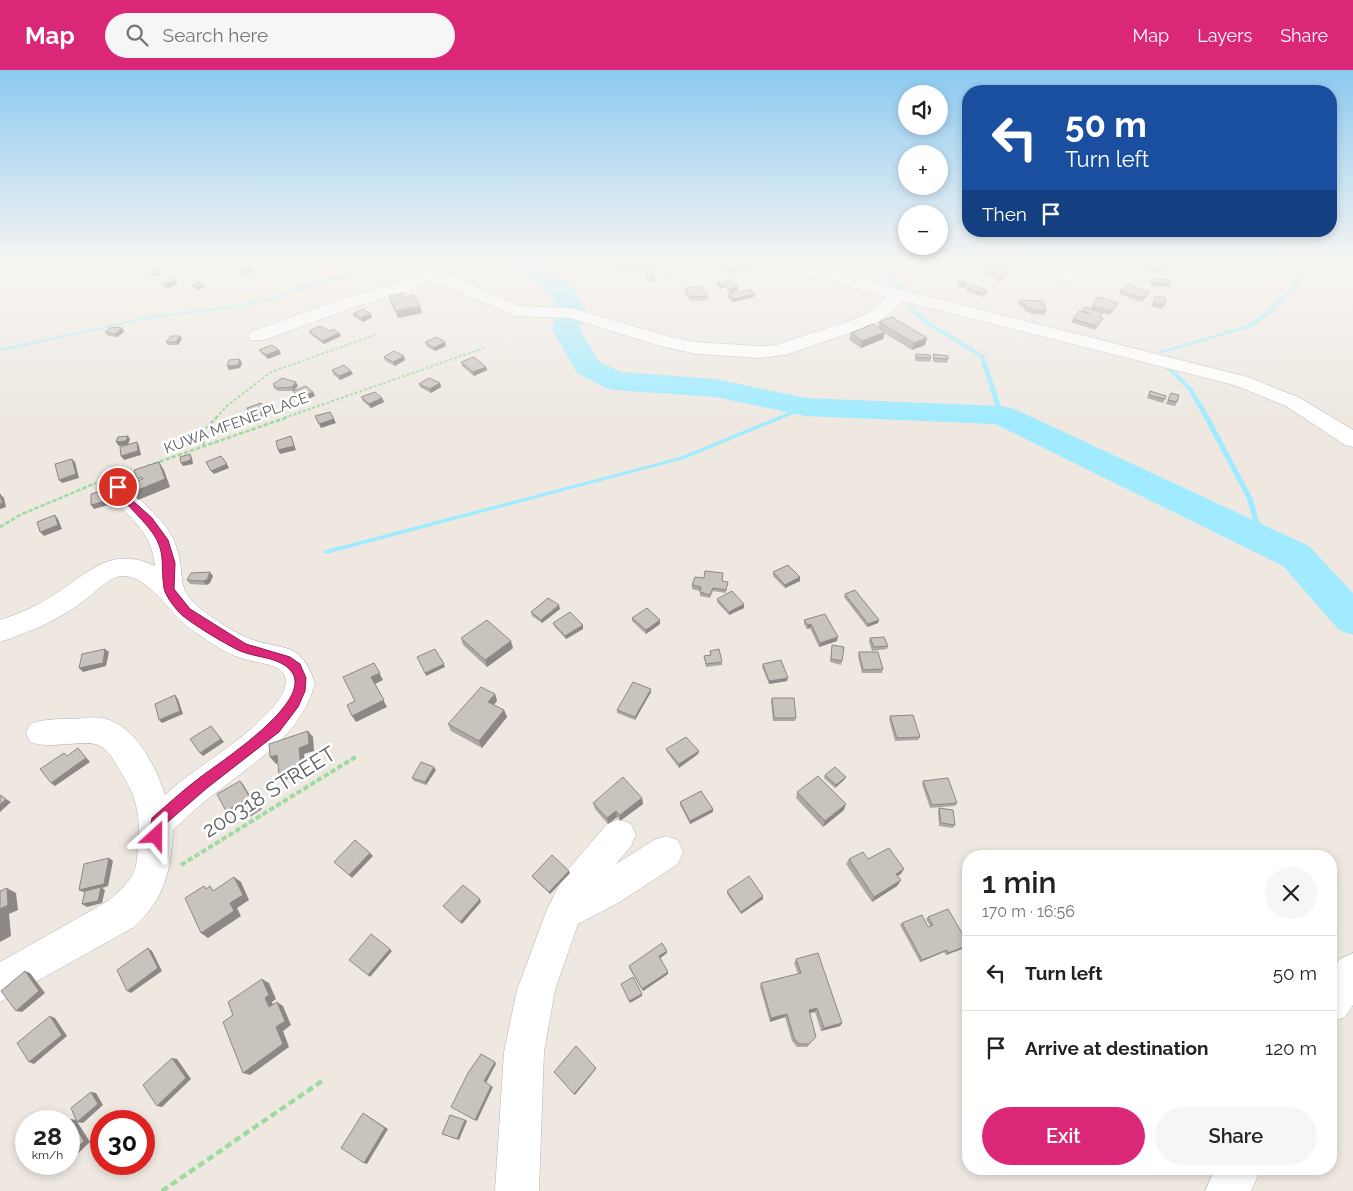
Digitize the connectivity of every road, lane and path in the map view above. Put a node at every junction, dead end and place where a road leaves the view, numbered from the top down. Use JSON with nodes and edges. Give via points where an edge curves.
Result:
{"nodes":[{"id":1,"x":314,"y":315,"type":"edge"},
{"id":2,"x":579,"y":315,"type":"edge"},
{"id":3,"x":876,"y":315,"type":"edge"},
{"id":4,"x":981,"y":315,"type":"edge"},
{"id":5,"x":375,"y":335,"type":"dead end"},
{"id":6,"x":257,"y":336,"type":"dead end"},
{"id":7,"x":484,"y":348,"type":"dead end"},
{"id":8,"x":1353,"y":440,"type":"edge"},
{"id":9,"x":204,"y":446,"type":"junction"},
{"id":10,"x":117,"y":478,"type":"junction"},
{"id":11,"x":0,"y":527,"type":"edge"},
{"id":12,"x":169,"y":590,"type":"junction"},
{"id":13,"x":0,"y":631,"type":"edge"},
{"id":14,"x":41,"y":733,"type":"dead end"},
{"id":15,"x":357,"y":756,"type":"dead end"},
{"id":16,"x":157,"y":823,"type":"junction"},
{"id":17,"x":619,"y":835,"type":"dead end"},
{"id":18,"x":666,"y":852,"type":"dead end"},
{"id":19,"x":146,"y":886,"type":"junction"},
{"id":20,"x":564,"y":912,"type":"junction"},
{"id":21,"x":1353,"y":972,"type":"edge"},
{"id":22,"x":0,"y":982,"type":"edge"},
{"id":23,"x":1337,"y":995,"type":"edge"},
{"id":24,"x":322,"y":1081,"type":"dead end"},
{"id":25,"x":1236,"y":1175,"type":"edge"},
{"id":26,"x":162,"y":1191,"type":"edge"},
{"id":27,"x":517,"y":1191,"type":"edge"},
{"id":28,"x":1228,"y":1191,"type":"edge"}],
"edges":[{"from":1,"to":6,"type":"street"},
{"from":2,"to":3,"type":"street","via":[[696,348],[760,352],[778,351]]},
{"from":4,"to":8,"type":"street","via":[[1241,381],[1293,402]]},
{"from":5,"to":9,"type":"path","via":[[271,372],[228,405],[202,432]]},
{"from":7,"to":9,"type":"path","name":"KUWA MFENE PLACE"},
{"from":9,"to":10,"type":"path","name":"KUWA MFENE PLACE"},
{"from":10,"to":11,"type":"path","name":"KUWA MFENE PLACE","via":[[65,493],[43,506],[16,515]]},
{"from":10,"to":12,"type":"street","via":[[118,487],[127,501],[149,521],[162,540],[169,563]]},
{"from":12,"to":13,"type":"street","via":[[146,572],[123,567],[106,572],[60,604],[22,624]]},
{"from":12,"to":16,"type":"street","via":[[186,612],[221,636],[242,647],[286,660],[296,668],[300,678],[294,703],[274,728],[202,783]]},
{"from":14,"to":16,"type":"street","via":[[102,731],[119,742],[144,781]]},
{"from":15,"to":19,"type":"path","name":"200318 STREET"},
{"from":16,"to":19,"type":"street","via":[[154,864]]},
{"from":17,"to":20,"type":"street","via":[[589,868]]},
{"from":18,"to":20,"type":"street","via":[[606,891]]},
{"from":19,"to":22,"type":"street","via":[[121,914]]},
{"from":20,"to":27,"type":"street","via":[[536,990],[524,1052]]},
{"from":21,"to":23,"type":"street"},
{"from":24,"to":26,"type":"path"},
{"from":25,"to":28,"type":"street"}]}
